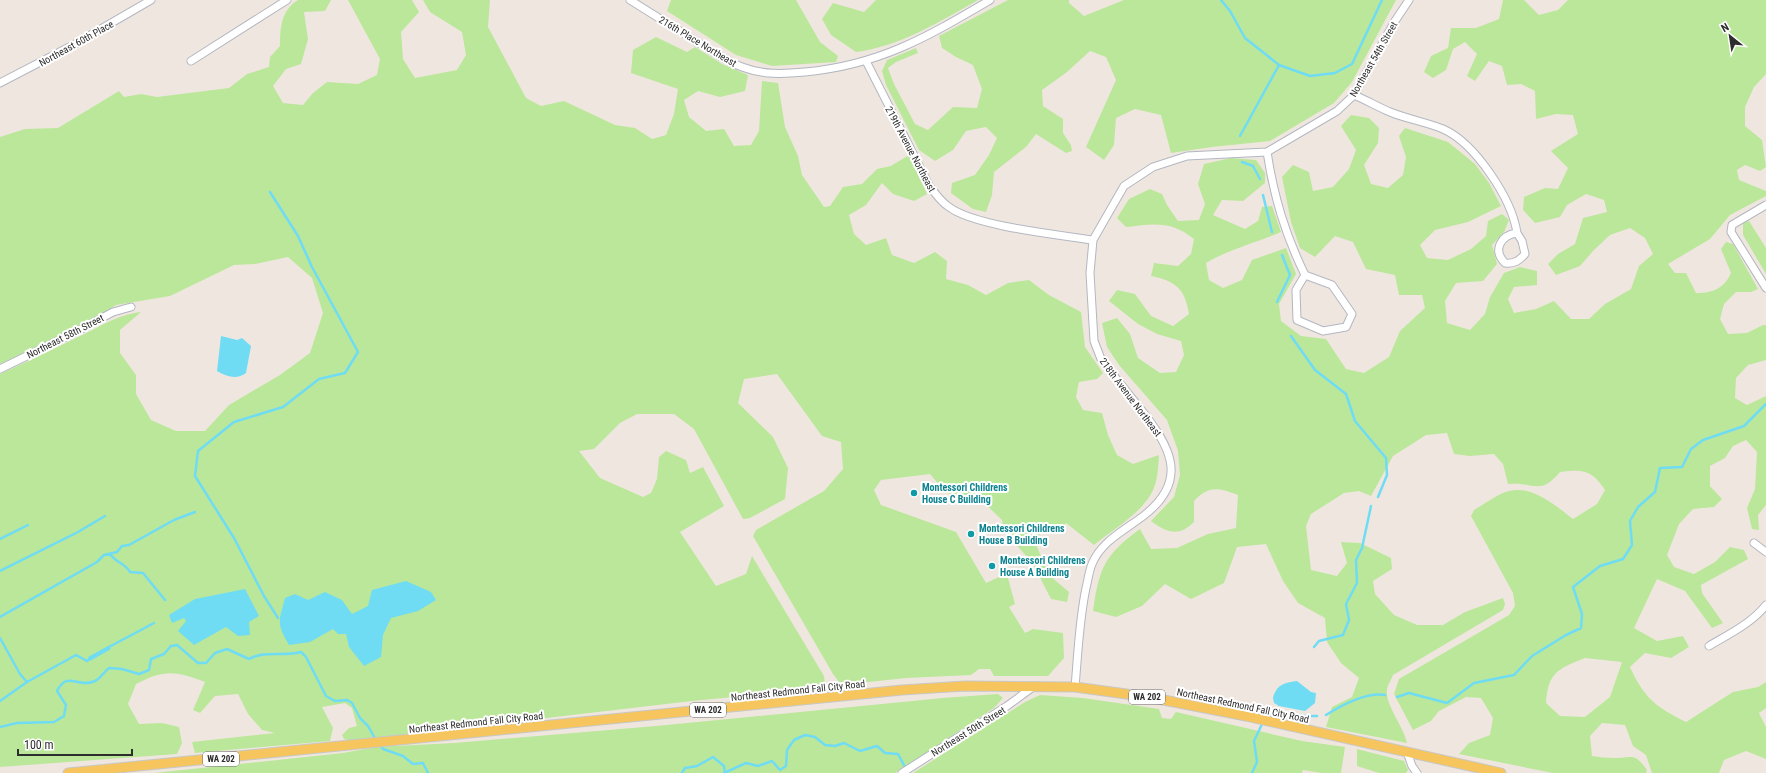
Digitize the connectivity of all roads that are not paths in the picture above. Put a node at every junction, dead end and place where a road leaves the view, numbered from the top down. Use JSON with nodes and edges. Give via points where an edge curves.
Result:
{"nodes":[{"id":1,"x":151,"y":0,"type":"edge"},
{"id":2,"x":287,"y":0,"type":"edge"},
{"id":3,"x":630,"y":0,"type":"edge"},
{"id":4,"x":990,"y":0,"type":"edge"},
{"id":5,"x":1409,"y":0,"type":"edge"},
{"id":6,"x":191,"y":61,"type":"dead end"},
{"id":7,"x":866,"y":61,"type":"junction"},
{"id":8,"x":0,"y":83,"type":"edge"},
{"id":9,"x":1354,"y":95,"type":"junction"},
{"id":10,"x":1267,"y":152,"type":"junction"},
{"id":11,"x":1766,"y":205,"type":"edge"},
{"id":12,"x":1517,"y":233,"type":"junction"},
{"id":13,"x":1093,"y":240,"type":"junction"},
{"id":14,"x":1305,"y":275,"type":"junction"},
{"id":15,"x":1766,"y":288,"type":"edge"},
{"id":16,"x":131,"y":307,"type":"dead end"},
{"id":17,"x":0,"y":369,"type":"edge"},
{"id":18,"x":1754,"y":543,"type":"dead end"},
{"id":19,"x":1766,"y":552,"type":"edge"},
{"id":20,"x":1766,"y":605,"type":"edge"},
{"id":21,"x":1760,"y":612,"type":"junction"},
{"id":22,"x":1766,"y":618,"type":"edge"},
{"id":23,"x":1710,"y":646,"type":"dead end"},
{"id":24,"x":1033,"y":687,"type":"junction"},
{"id":25,"x":1075,"y":687,"type":"junction"},
{"id":26,"x":1407,"y":752,"type":"junction"},
{"id":27,"x":904,"y":771,"type":"edge"},
{"id":28,"x":68,"y":773,"type":"edge"},
{"id":29,"x":1417,"y":773,"type":"edge"},
{"id":30,"x":1501,"y":773,"type":"edge"}],
"edges":[{"from":1,"to":8,"type":"street","name":"Northeast 60th Place"},
{"from":2,"to":6,"type":"street"},
{"from":3,"to":7,"type":"street","name":"216th Place Northeast","via":[[742,67],[760,73],[780,74],[818,70]]},
{"from":4,"to":7,"type":"street","name":"216th Place Northeast","via":[[928,37]]},
{"from":5,"to":9,"type":"street","name":"Northeast 54th Street"},
{"from":7,"to":13,"type":"street","name":"219th Avenue Northeast","via":[[930,187],[949,208],[972,218],[1003,225]]},
{"from":9,"to":10,"type":"street","name":"Northeast 54th Street","via":[[1337,111]]},
{"from":9,"to":12,"type":"street","via":[[1390,112],[1444,129],[1467,146],[1490,173],[1514,218]]},
{"from":10,"to":13,"type":"street","name":"Northeast 54th Street","via":[[1187,156],[1153,167],[1124,186]]},
{"from":10,"to":14,"type":"street","via":[[1273,189],[1286,234]]},
{"from":11,"to":15,"type":"street","via":[[1732,225],[1732,232]]},
{"from":12,"to":12,"type":"street","via":[[1522,241],[1524,254],[1511,264],[1505,263],[1499,254],[1499,246],[1502,239]]},
{"from":13,"to":25,"type":"street","name":"218th Avenue Northeast","via":[[1090,272],[1096,349],[1101,360],[1166,445],[1171,460],[1171,472],[1169,485],[1162,498],[1106,543],[1091,565],[1080,626]]},
{"from":14,"to":14,"type":"street","via":[[1332,285],[1352,314],[1346,327],[1323,331],[1297,320],[1296,290]]},
{"from":16,"to":17,"type":"street","name":"Northeast 58th Street","via":[[113,312]]},
{"from":18,"to":19,"type":"street"},
{"from":20,"to":21,"type":"street"},
{"from":21,"to":22,"type":"street"},
{"from":21,"to":23,"type":"street"},
{"from":24,"to":25,"type":"main road","name":"Northeast Redmond Fall City Road","number":"WA 202"},
{"from":24,"to":27,"type":"street","name":"Northeast 50th Street"},
{"from":24,"to":28,"type":"main road","name":"Northeast Redmond Fall City Road","number":"WA 202","via":[[965,686],[902,690]]},
{"from":25,"to":26,"type":"main road","name":"Northeast Redmond Fall City Road","number":"WA 202","via":[[1148,697]]},
{"from":26,"to":29,"type":"street"},
{"from":26,"to":30,"type":"main road","name":"Northeast Redmond Fall City Road","number":"WA 202"}]}
